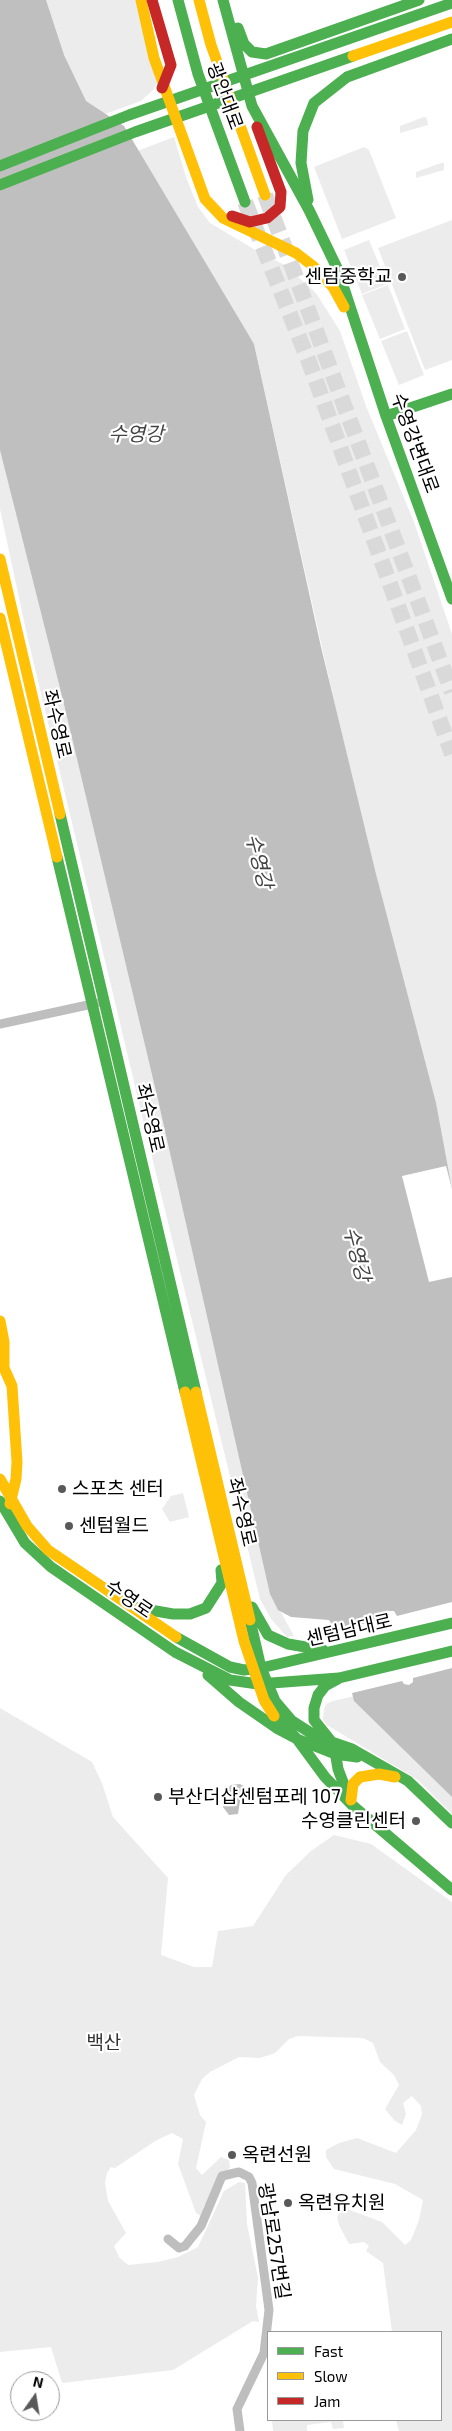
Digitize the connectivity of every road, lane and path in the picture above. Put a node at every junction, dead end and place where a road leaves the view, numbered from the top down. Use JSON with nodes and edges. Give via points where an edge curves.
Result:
{"nodes":[{"id":1,"x":141,"y":0,"type":"edge"},
{"id":2,"x":152,"y":0,"type":"edge"},
{"id":3,"x":199,"y":0,"type":"edge"},
{"id":4,"x":224,"y":0,"type":"edge"},
{"id":5,"x":419,"y":0,"type":"edge"},
{"id":6,"x":177,"y":3,"type":"edge"},
{"id":7,"x":450,"y":4,"type":"edge"},
{"id":8,"x":452,"y":22,"type":"edge"},
{"id":9,"x":452,"y":39,"type":"edge"},
{"id":10,"x":252,"y":106,"type":"junction"},
{"id":11,"x":130,"y":115,"type":"junction"},
{"id":12,"x":0,"y":166,"type":"edge"},
{"id":13,"x":0,"y":184,"type":"edge"},
{"id":14,"x":265,"y":195,"type":"tunnel mouth"},
{"id":15,"x":205,"y":199,"type":"junction"},
{"id":16,"x":245,"y":202,"type":"tunnel mouth"},
{"id":17,"x":310,"y":210,"type":"junction"},
{"id":18,"x":356,"y":328,"type":"junction"},
{"id":19,"x":452,"y":394,"type":"edge"},
{"id":20,"x":386,"y":416,"type":"junction"},
{"id":21,"x":0,"y":559,"type":"edge"},
{"id":22,"x":452,"y":599,"type":"edge"},
{"id":23,"x":0,"y":618,"type":"edge"},
{"id":24,"x":105,"y":1001,"type":"junction"},
{"id":25,"x":91,"y":1004,"type":"junction"},
{"id":26,"x":0,"y":1024,"type":"edge"},
{"id":27,"x":0,"y":1321,"type":"edge"},
{"id":28,"x":0,"y":1480,"type":"edge"},
{"id":29,"x":6,"y":1500,"type":"edge"},
{"id":30,"x":223,"y":1555,"type":"junction"},
{"id":31,"x":242,"y":1588,"type":"junction"},
{"id":32,"x":131,"y":1606,"type":"junction"},
{"id":33,"x":452,"y":1623,"type":"edge"},
{"id":34,"x":452,"y":1651,"type":"edge"},
{"id":35,"x":333,"y":1652,"type":"junction"},
{"id":36,"x":202,"y":1667,"type":"junction"},
{"id":37,"x":257,"y":1669,"type":"junction"},
{"id":38,"x":339,"y":1678,"type":"junction"},
{"id":39,"x":262,"y":1684,"type":"junction"},
{"id":40,"x":297,"y":1738,"type":"junction"},
{"id":41,"x":335,"y":1749,"type":"junction"},
{"id":42,"x":408,"y":1781,"type":"junction"},
{"id":43,"x":352,"y":1805,"type":"junction"},
{"id":44,"x":452,"y":1823,"type":"edge"},
{"id":45,"x":452,"y":1890,"type":"edge"},
{"id":46,"x":168,"y":2239,"type":"dead end"},
{"id":47,"x":240,"y":2431,"type":"edge"}],
"edges":[{"from":1,"to":15,"type":"main road","name":"수영강변대로","via":[[154,58],[186,154]]},
{"from":2,"to":11,"type":"main road","via":[[171,65],[160,94]]},
{"from":3,"to":14,"type":"main road","name":"광안대로","via":[[211,45]]},
{"from":4,"to":5,"type":"main road","via":[[244,44],[252,52],[266,54]]},
{"from":4,"to":10,"type":"main road"},
{"from":6,"to":16,"type":"main road","name":"광안대로","via":[[198,74]]},
{"from":7,"to":11,"type":"main road"},
{"from":8,"to":13,"type":"main road","via":[[135,132]]},
{"from":9,"to":17,"type":"main road","via":[[347,77],[314,103],[303,131],[301,162]]},
{"from":10,"to":15,"type":"main road","via":[[281,192],[280,207],[267,218],[250,222],[232,216]]},
{"from":10,"to":17,"type":"main road"},
{"from":11,"to":12,"type":"main road"},
{"from":15,"to":18,"type":"main road","name":"수영강변대로","via":[[223,218],[296,253],[313,266],[333,288]]},
{"from":17,"to":18,"type":"main road","name":"수영강변대로","via":[[338,270]]},
{"from":18,"to":20,"type":"main road","name":"수영강변대로"},
{"from":19,"to":20,"type":"main road"},
{"from":20,"to":22,"type":"main road","name":"수영강변대로"},
{"from":21,"to":24,"type":"main road","name":"좌수영로"},
{"from":23,"to":25,"type":"main road","name":"좌수영로"},
{"from":24,"to":25,"type":"street"},
{"from":24,"to":31,"type":"main road","name":"좌수영로"},
{"from":25,"to":26,"type":"street"},
{"from":25,"to":30,"type":"main road","name":"좌수영로"},
{"from":27,"to":29,"type":"main road","via":[[4,1368],[12,1386],[17,1462],[16,1479]]},
{"from":28,"to":29,"type":"main road","name":"수영로"},
{"from":29,"to":32,"type":"main road","name":"수영로","via":[[48,1550]]},
{"from":29,"to":36,"type":"main road","name":"수영로","via":[[6,1513],[25,1543],[52,1567]]},
{"from":30,"to":32,"type":"main road","via":[[222,1583],[206,1608],[190,1614],[173,1614]]},
{"from":30,"to":37,"type":"main road","name":"좌수영로"},
{"from":31,"to":35,"type":"main road","via":[[268,1635],[303,1648]]},
{"from":31,"to":37,"type":"main road","name":"좌수영로"},
{"from":32,"to":37,"type":"main road","name":"수영로","via":[[217,1662],[236,1669]]},
{"from":33,"to":35,"type":"main road","name":"센텀남대로"},
{"from":34,"to":38,"type":"main road"},
{"from":35,"to":37,"type":"main road","name":"센텀남대로"},
{"from":36,"to":39,"type":"main road","name":"수영로","via":[[241,1683]]},
{"from":36,"to":40,"type":"main road","via":[[239,1702]]},
{"from":37,"to":39,"type":"main road","name":"좌수영로"},
{"from":38,"to":39,"type":"main road"},
{"from":38,"to":41,"type":"main road","via":[[326,1686],[314,1708],[314,1720]]},
{"from":39,"to":40,"type":"main road","via":[[275,1717]]},
{"from":39,"to":41,"type":"main road","via":[[292,1721]]},
{"from":40,"to":41,"type":"main road"},
{"from":40,"to":43,"type":"main road"},
{"from":41,"to":42,"type":"main road","via":[[352,1749]]},
{"from":41,"to":43,"type":"main road","via":[[338,1769]]},
{"from":42,"to":43,"type":"main road","via":[[379,1774],[360,1777],[350,1794]]},
{"from":42,"to":44,"type":"main road"},
{"from":43,"to":45,"type":"main road"},
{"from":46,"to":47,"type":"street","name":"광남로257번길","via":[[179,2248],[185,2246],[201,2226],[222,2176],[239,2172],[249,2177],[269,2310],[264,2353],[237,2410]]}]}
